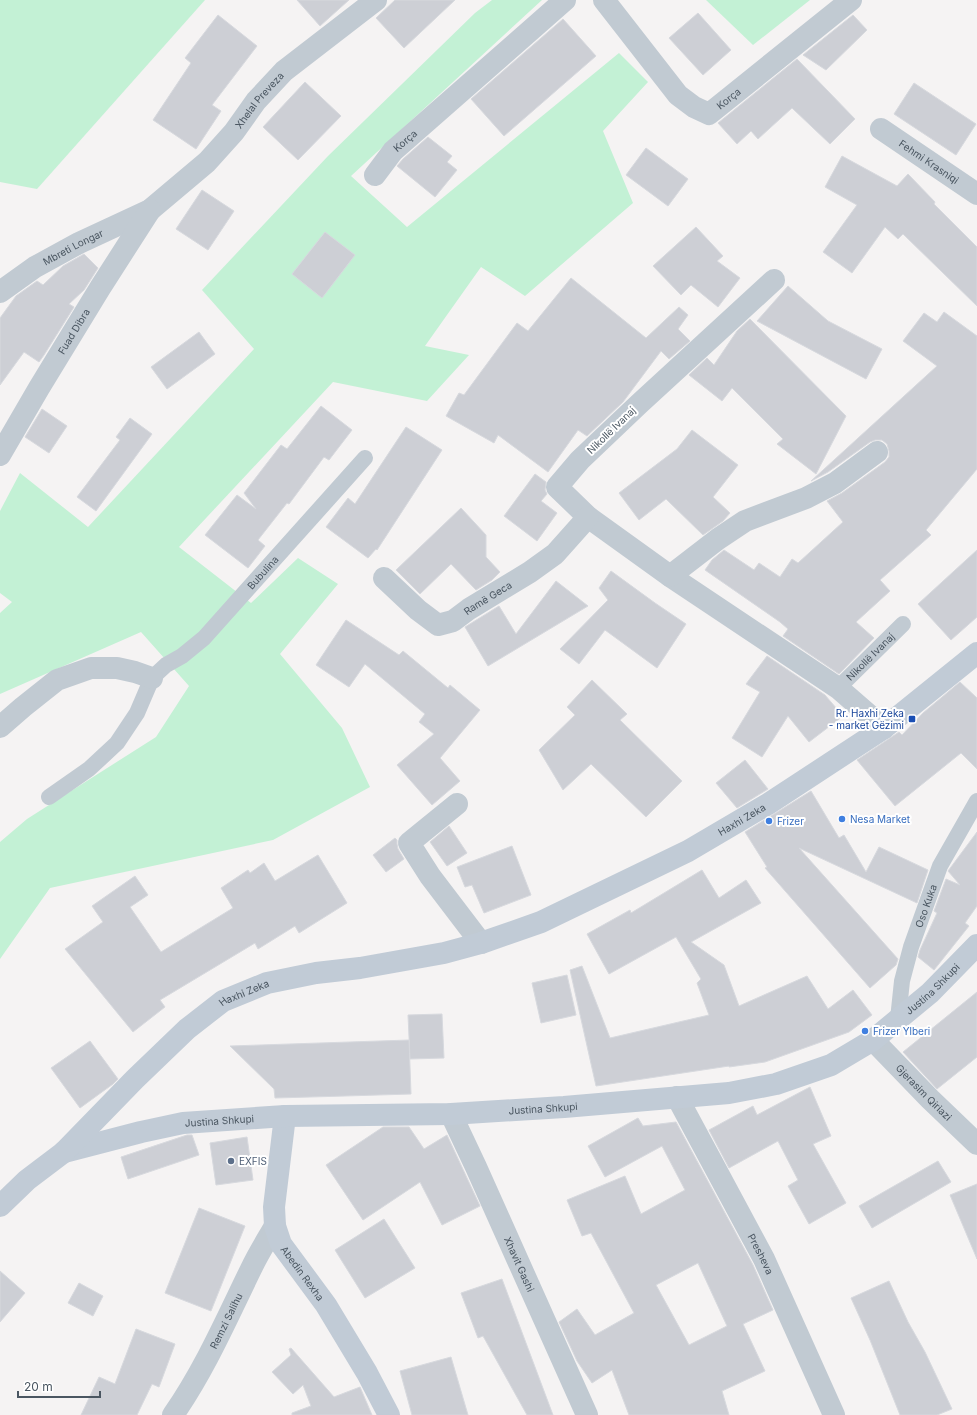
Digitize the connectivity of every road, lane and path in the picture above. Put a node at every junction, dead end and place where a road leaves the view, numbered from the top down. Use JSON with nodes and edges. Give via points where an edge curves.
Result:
{"nodes":[{"id":1,"x":376,"y":0,"type":"edge"},
{"id":2,"x":565,"y":0,"type":"edge"},
{"id":3,"x":604,"y":0,"type":"edge"},
{"id":4,"x":851,"y":0,"type":"edge"},
{"id":5,"x":881,"y":129,"type":"dead end"},
{"id":6,"x":375,"y":175,"type":"dead end"},
{"id":7,"x":977,"y":194,"type":"edge"},
{"id":8,"x":150,"y":210,"type":"junction"},
{"id":9,"x":774,"y":280,"type":"dead end"},
{"id":10,"x":0,"y":292,"type":"edge"},
{"id":11,"x":877,"y":452,"type":"dead end"},
{"id":12,"x":0,"y":455,"type":"edge"},
{"id":13,"x":365,"y":458,"type":"dead end"},
{"id":14,"x":588,"y":517,"type":"junction"},
{"id":15,"x":670,"y":576,"type":"junction"},
{"id":16,"x":384,"y":578,"type":"dead end"},
{"id":17,"x":903,"y":624,"type":"dead end"},
{"id":18,"x":977,"y":653,"type":"edge"},
{"id":19,"x":152,"y":678,"type":"junction"},
{"id":20,"x":838,"y":688,"type":"junction"},
{"id":21,"x":0,"y":727,"type":"edge"},
{"id":22,"x":884,"y":728,"type":"junction"},
{"id":23,"x":49,"y":797,"type":"dead end"},
{"id":24,"x":977,"y":801,"type":"edge"},
{"id":25,"x":457,"y":804,"type":"dead end"},
{"id":26,"x":481,"y":943,"type":"junction"},
{"id":27,"x":977,"y":945,"type":"edge"},
{"id":28,"x":898,"y":1019,"type":"junction"},
{"id":29,"x":873,"y":1040,"type":"junction"},
{"id":30,"x":677,"y":1098,"type":"junction"},
{"id":31,"x":451,"y":1114,"type":"junction"},
{"id":32,"x":285,"y":1116,"type":"junction"},
{"id":33,"x":977,"y":1144,"type":"edge"},
{"id":34,"x":64,"y":1152,"type":"junction"},
{"id":35,"x":0,"y":1206,"type":"edge"},
{"id":36,"x":275,"y":1226,"type":"junction"},
{"id":37,"x":174,"y":1415,"type":"edge"},
{"id":38,"x":389,"y":1415,"type":"edge"},
{"id":39,"x":587,"y":1415,"type":"edge"},
{"id":40,"x":834,"y":1415,"type":"edge"}],
"edges":[{"from":1,"to":8,"type":"street","name":"Xhelal Preveza","via":[[284,71],[256,101],[208,162]]},
{"from":2,"to":6,"type":"street","name":"Korça","via":[[393,151]]},
{"from":3,"to":4,"type":"street","name":"Korça","via":[[678,95],[709,114]]},
{"from":5,"to":7,"type":"street","name":"Fehmi Krasniqi"},
{"from":8,"to":10,"type":"street","name":"Mbreti Longar","via":[[35,267]]},
{"from":8,"to":12,"type":"street","name":"Fuad Dibra"},
{"from":9,"to":14,"type":"street","name":"Nikollë Ivanaj","via":[[580,460],[557,487]]},
{"from":11,"to":15,"type":"street","via":[[835,482],[806,498],[745,521]]},
{"from":13,"to":19,"type":"lane","name":"Bubulina","via":[[204,638]]},
{"from":14,"to":15,"type":"street","name":"Nikollë Ivanaj"},
{"from":14,"to":16,"type":"street","name":"Ramë Geca","via":[[555,554],[469,608],[453,621],[438,625]]},
{"from":15,"to":20,"type":"street","name":"Nikollë Ivanaj"},
{"from":17,"to":20,"type":"lane","name":"Nikollë Ivanaj"},
{"from":18,"to":22,"type":"street","name":"Haxhi Zeka"},
{"from":19,"to":21,"type":"street","via":[[117,668],[91,668],[57,680]]},
{"from":19,"to":23,"type":"lane","name":"Bubulina","via":[[137,713],[117,743],[89,769]]},
{"from":20,"to":22,"type":"street","name":"Nikollë Ivanaj"},
{"from":22,"to":26,"type":"street","name":"Haxhi Zeka","via":[[768,804],[688,851],[540,922]]},
{"from":24,"to":28,"type":"lane","name":"Oso Kuka","via":[[940,866],[911,947],[902,981]]},
{"from":25,"to":26,"type":"street","via":[[409,843],[430,876]]},
{"from":26,"to":34,"type":"street","name":"Haxhi Zeka","via":[[444,953],[267,983],[223,1001],[187,1029]]},
{"from":27,"to":28,"type":"street","name":"Justina Shkupi","via":[[930,993]]},
{"from":28,"to":29,"type":"street","name":"Justina Shkupi"},
{"from":29,"to":30,"type":"street","name":"Justina Shkupi","via":[[831,1064],[776,1084],[729,1093]]},
{"from":29,"to":33,"type":"street","name":"Gjerasim Qiriazi","via":[[930,1100]]},
{"from":30,"to":31,"type":"street","name":"Justina Shkupi"},
{"from":30,"to":40,"type":"street","name":"Presheva","via":[[764,1258]]},
{"from":31,"to":32,"type":"street","name":"Justina Shkupi"},
{"from":31,"to":39,"type":"street","name":"Xhavit Gashi"},
{"from":32,"to":34,"type":"street","name":"Justina Shkupi","via":[[183,1124]]},
{"from":32,"to":36,"type":"street","name":"Abedin Rexha","via":[[274,1207]]},
{"from":34,"to":35,"type":"street","via":[[27,1180]]},
{"from":36,"to":37,"type":"street","name":"Remzi Salihu","via":[[252,1266],[218,1339]]},
{"from":36,"to":38,"type":"street","name":"Abedin Rexha","via":[[281,1244],[326,1305]]}]}
